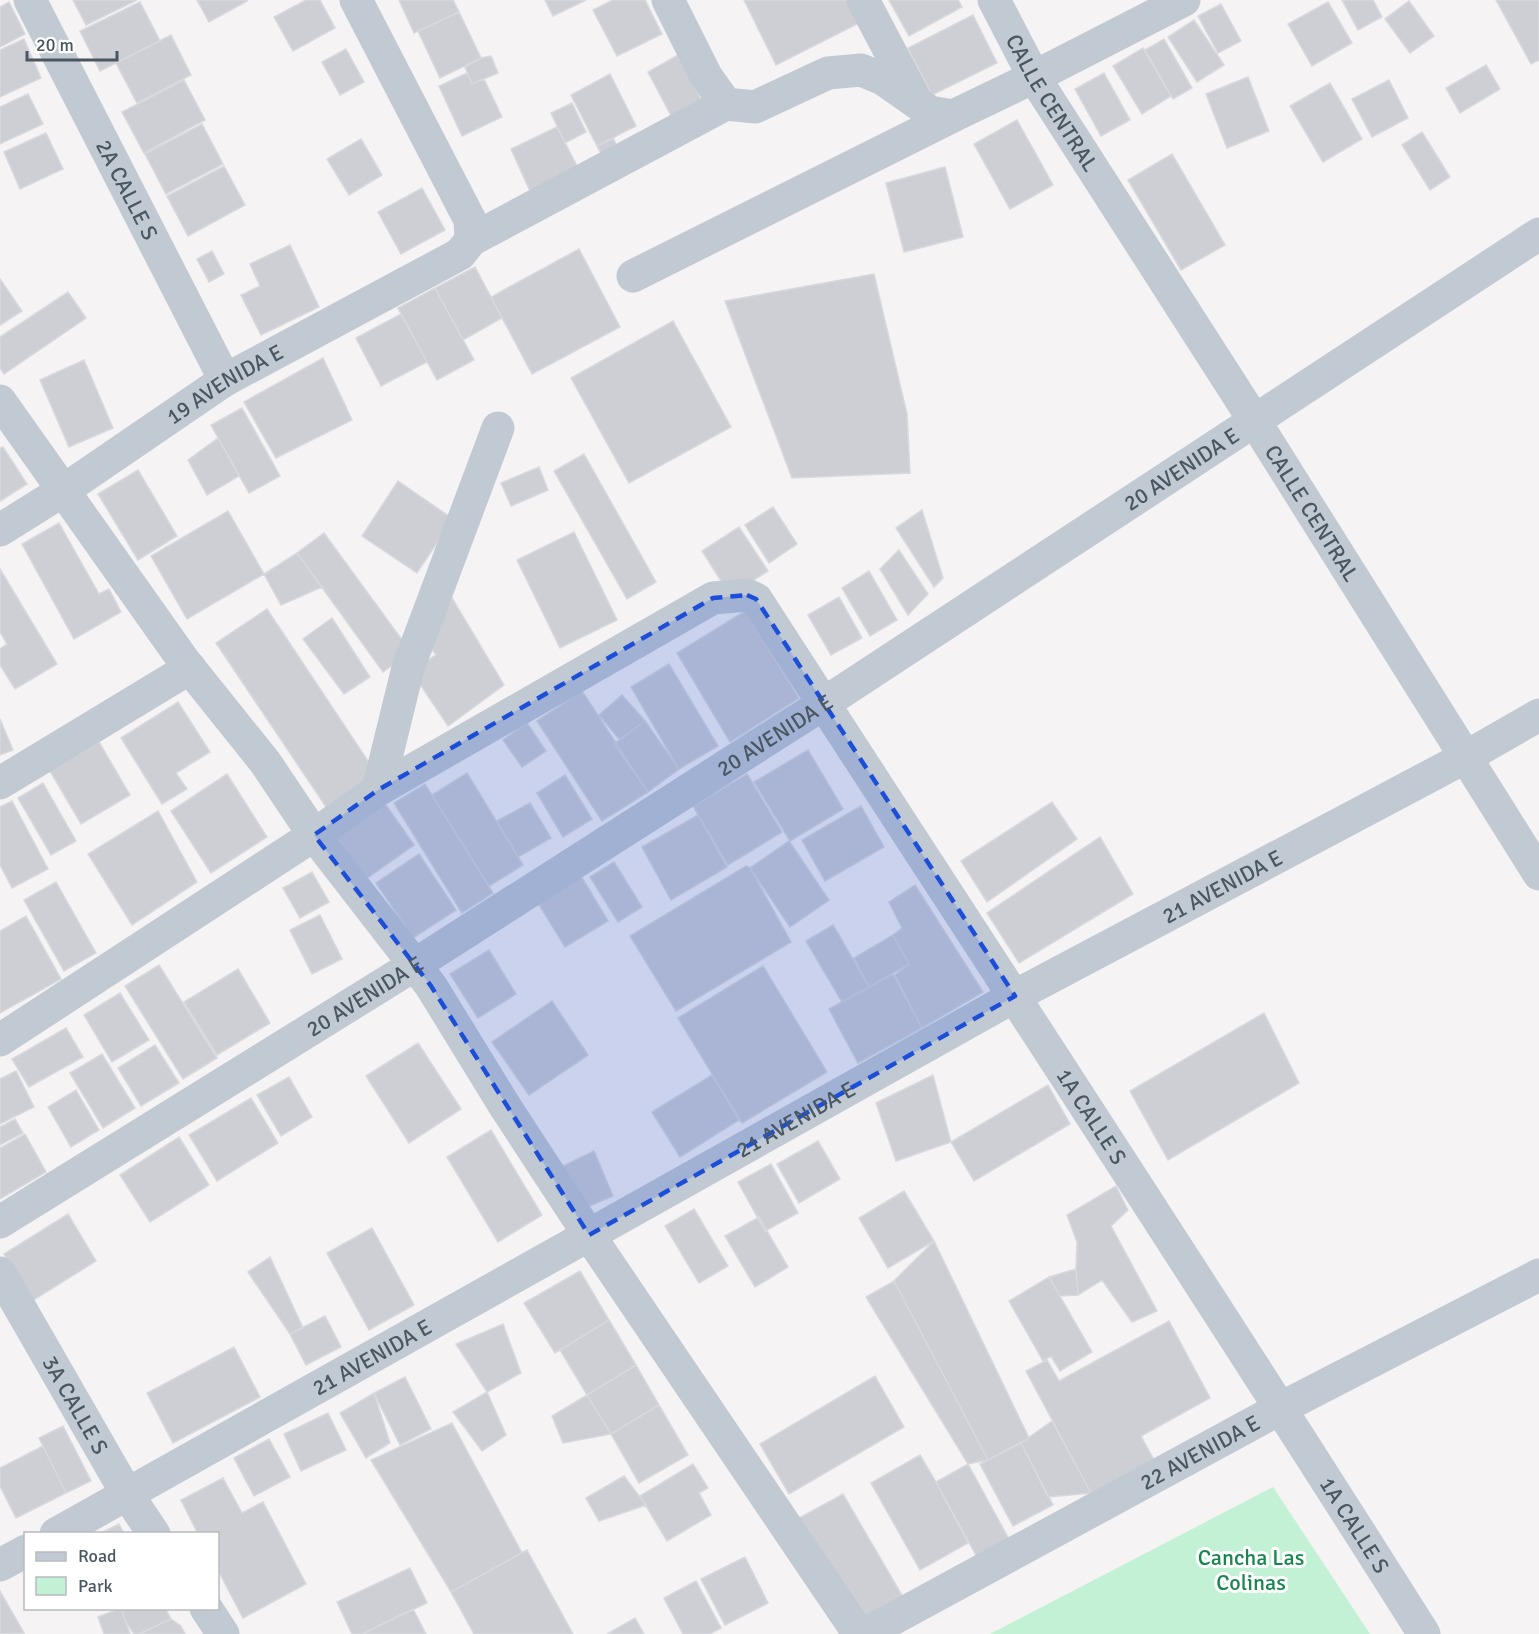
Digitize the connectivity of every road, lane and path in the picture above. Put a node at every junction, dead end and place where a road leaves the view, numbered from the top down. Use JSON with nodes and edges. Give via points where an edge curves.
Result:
{"nodes":[{"id":1,"x":30,"y":0,"type":"edge"},
{"id":2,"x":356,"y":0,"type":"edge"},
{"id":3,"x":669,"y":0,"type":"edge"},
{"id":4,"x":863,"y":0,"type":"edge"},
{"id":5,"x":994,"y":0,"type":"edge"},
{"id":6,"x":1184,"y":0,"type":"edge"},
{"id":7,"x":1034,"y":77,"type":"junction"},
{"id":8,"x":917,"y":102,"type":"junction"},
{"id":9,"x":726,"y":104,"type":"junction"},
{"id":10,"x":953,"y":116,"type":"junction"},
{"id":11,"x":1539,"y":234,"type":"edge"},
{"id":12,"x":466,"y":247,"type":"junction"},
{"id":13,"x":633,"y":276,"type":"dead end"},
{"id":14,"x":225,"y":380,"type":"junction"},
{"id":15,"x":0,"y":401,"type":"edge"},
{"id":16,"x":1254,"y":420,"type":"junction"},
{"id":17,"x":498,"y":428,"type":"dead end"},
{"id":18,"x":64,"y":490,"type":"junction"},
{"id":19,"x":0,"y":530,"type":"edge"},
{"id":20,"x":190,"y":668,"type":"junction"},
{"id":21,"x":824,"y":704,"type":"junction"},
{"id":22,"x":1539,"y":715,"type":"edge"},
{"id":23,"x":1464,"y":758,"type":"junction"},
{"id":24,"x":0,"y":783,"type":"edge"},
{"id":25,"x":378,"y":790,"type":"junction"},
{"id":26,"x":314,"y":835,"type":"junction"},
{"id":27,"x":1539,"y":874,"type":"edge"},
{"id":28,"x":416,"y":964,"type":"junction"},
{"id":29,"x":1015,"y":996,"type":"junction"},
{"id":30,"x":0,"y":1040,"type":"edge"},
{"id":31,"x":0,"y":1222,"type":"edge"},
{"id":32,"x":589,"y":1235,"type":"junction"},
{"id":33,"x":0,"y":1273,"type":"edge"},
{"id":34,"x":1539,"y":1275,"type":"edge"},
{"id":35,"x":1281,"y":1408,"type":"junction"},
{"id":36,"x":128,"y":1494,"type":"junction"},
{"id":37,"x":58,"y":1532,"type":"edge"},
{"id":38,"x":153,"y":1532,"type":"edge"},
{"id":39,"x":24,"y":1552,"type":"edge"},
{"id":40,"x":0,"y":1565,"type":"edge"},
{"id":41,"x":207,"y":1610,"type":"edge"},
{"id":42,"x":223,"y":1634,"type":"edge"},
{"id":43,"x":859,"y":1634,"type":"edge"},
{"id":44,"x":865,"y":1634,"type":"edge"},
{"id":45,"x":1424,"y":1634,"type":"edge"}],
"edges":[{"from":1,"to":14,"type":"street","name":"2A CALLE S"},
{"from":2,"to":12,"type":"street","via":[[470,220]]},
{"from":3,"to":9,"type":"street","via":[[706,76]]},
{"from":4,"to":8,"type":"street"},
{"from":5,"to":7,"type":"street","name":"CALLE CENTRAL"},
{"from":6,"to":7,"type":"street"},
{"from":7,"to":10,"type":"street"},
{"from":7,"to":16,"type":"street","name":"CALLE CENTRAL"},
{"from":8,"to":9,"type":"street","via":[[883,79],[861,70],[828,73],[755,107]]},
{"from":8,"to":10,"type":"street","via":[[930,111]]},
{"from":9,"to":12,"type":"street","name":"19 AVENIDA E"},
{"from":10,"to":13,"type":"street"},
{"from":11,"to":16,"type":"street","name":"20 AVENIDA E"},
{"from":12,"to":14,"type":"street","name":"19 AVENIDA E"},
{"from":14,"to":18,"type":"street","name":"19 AVENIDA E"},
{"from":15,"to":18,"type":"street"},
{"from":16,"to":21,"type":"street","name":"20 AVENIDA E"},
{"from":16,"to":23,"type":"street","name":"CALLE CENTRAL"},
{"from":17,"to":25,"type":"street","via":[[408,668]]},
{"from":18,"to":19,"type":"street","name":"19 AVENIDA E"},
{"from":18,"to":20,"type":"street"},
{"from":20,"to":24,"type":"street"},
{"from":20,"to":26,"type":"street","via":[[265,762]]},
{"from":21,"to":25,"type":"street","name":"1A CALLE S","via":[[756,599],[747,595],[713,598]]},
{"from":21,"to":28,"type":"street","name":"20 AVENIDA E"},
{"from":21,"to":29,"type":"street","name":"1A CALLE S"},
{"from":22,"to":23,"type":"street","name":"21 AVENIDA E"},
{"from":23,"to":27,"type":"street","name":"CALLE CENTRAL"},
{"from":23,"to":29,"type":"street","name":"21 AVENIDA E"},
{"from":25,"to":26,"type":"street"},
{"from":26,"to":28,"type":"street"},
{"from":26,"to":30,"type":"street"},
{"from":28,"to":31,"type":"street","name":"20 AVENIDA E"},
{"from":28,"to":32,"type":"street"},
{"from":29,"to":32,"type":"street","name":"21 AVENIDA E"},
{"from":29,"to":35,"type":"street","name":"1A CALLE S"},
{"from":32,"to":36,"type":"street","name":"21 AVENIDA E"},
{"from":32,"to":43,"type":"street"},
{"from":33,"to":36,"type":"street","name":"3A CALLE S"},
{"from":34,"to":35,"type":"street","name":"22 AVENIDA E"},
{"from":35,"to":44,"type":"street","name":"22 AVENIDA E"},
{"from":35,"to":45,"type":"street","name":"1A CALLE S"},
{"from":36,"to":37,"type":"street","name":"21 AVENIDA E"},
{"from":36,"to":38,"type":"street","name":"3A CALLE S"},
{"from":39,"to":40,"type":"street"},
{"from":41,"to":42,"type":"street"}]}
